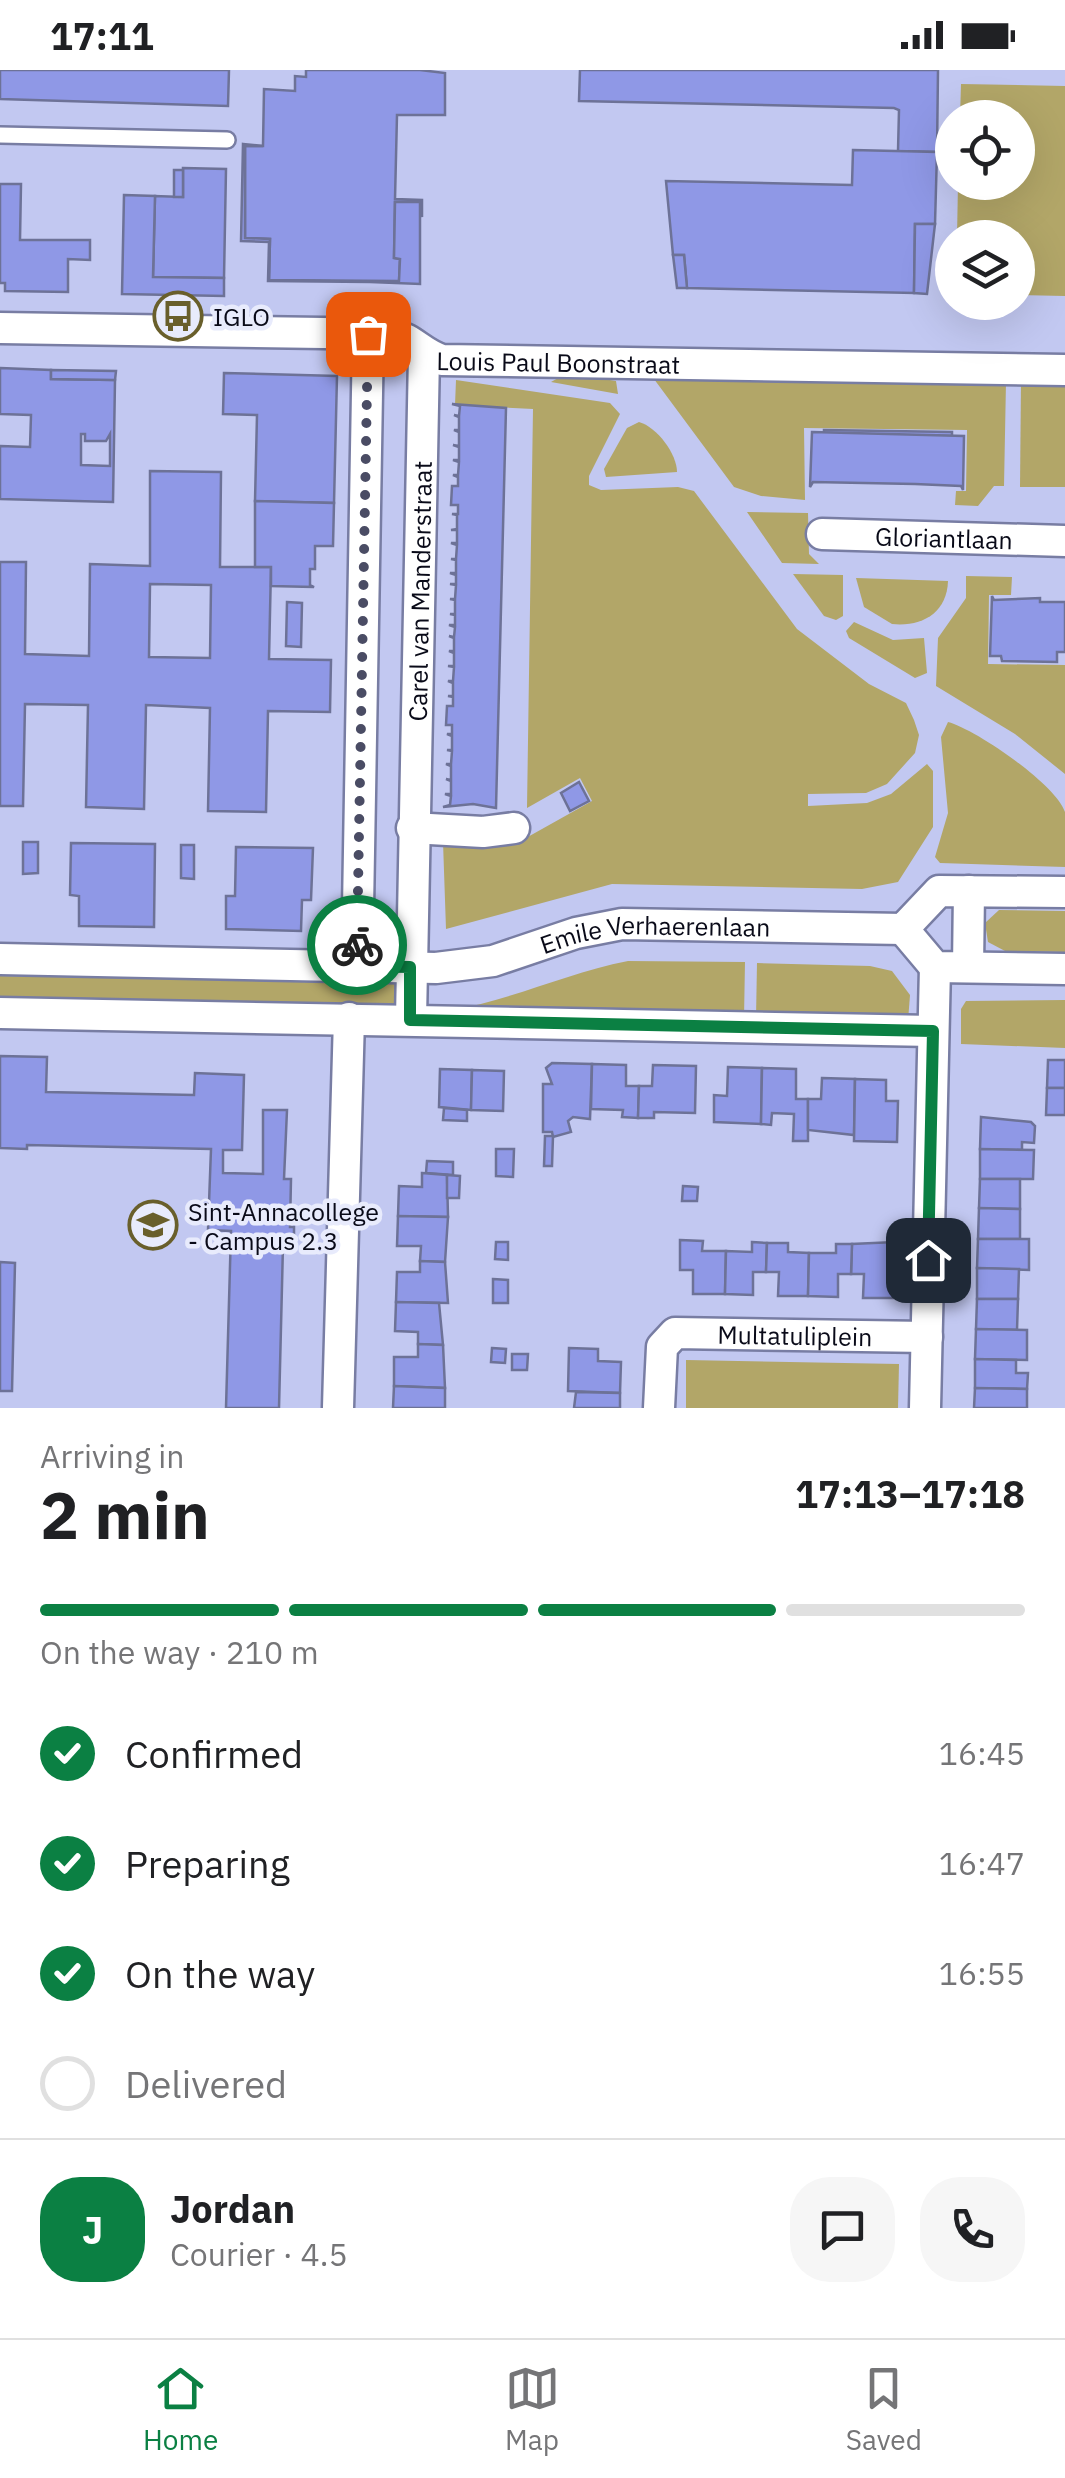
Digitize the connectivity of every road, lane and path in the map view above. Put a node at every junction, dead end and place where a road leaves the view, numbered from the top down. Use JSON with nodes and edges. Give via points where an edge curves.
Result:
{"nodes":[{"id":1,"x":0,"y":134,"type":"edge"},
{"id":2,"x":226,"y":140,"type":"dead end"},
{"id":3,"x":0,"y":328,"type":"edge"},
{"id":4,"x":368,"y":334,"type":"junction"},
{"id":5,"x":424,"y":355,"type":"junction"},
{"id":6,"x":1065,"y":370,"type":"edge"},
{"id":7,"x":822,"y":534,"type":"dead end"},
{"id":8,"x":1065,"y":541,"type":"edge"},
{"id":9,"x":412,"y":828,"type":"junction"},
{"id":10,"x":514,"y":828,"type":"dead end"},
{"id":11,"x":968,"y":891,"type":"junction"},
{"id":12,"x":1065,"y":892,"type":"edge"},
{"id":13,"x":903,"y":929,"type":"junction"},
{"id":14,"x":0,"y":959,"type":"edge"},
{"id":15,"x":357,"y":966,"type":"junction"},
{"id":16,"x":410,"y":967,"type":"junction"},
{"id":17,"x":934,"y":967,"type":"junction"},
{"id":18,"x":968,"y":967,"type":"junction"},
{"id":19,"x":1065,"y":969,"type":"edge"},
{"id":20,"x":0,"y":1014,"type":"edge"},
{"id":21,"x":349,"y":1018,"type":"junction"},
{"id":22,"x":410,"y":1020,"type":"junction"},
{"id":23,"x":933,"y":1031,"type":"junction"},
{"id":24,"x":927,"y":1337,"type":"junction"},
{"id":25,"x":338,"y":1408,"type":"edge"},
{"id":26,"x":659,"y":1408,"type":"edge"},
{"id":27,"x":926,"y":1408,"type":"edge"}],
"edges":[{"from":1,"to":2,"type":"lane"},
{"from":3,"to":4,"type":"street","name":"Louis Paul Boonstraat"},
{"from":4,"to":5,"type":"street","name":"Louis Paul Boonstraat","via":[[406,337]]},
{"from":4,"to":15,"type":"street"},
{"from":5,"to":6,"type":"street","name":"Louis Paul Boonstraat"},
{"from":5,"to":9,"type":"street","name":"Carel van Manderstraat"},
{"from":7,"to":8,"type":"street","name":"Gloriantlaan"},
{"from":9,"to":10,"type":"street"},
{"from":9,"to":16,"type":"street","name":"Carel van Manderstraat"},
{"from":11,"to":12,"type":"street"},
{"from":11,"to":13,"type":"street","via":[[939,891]]},
{"from":11,"to":18,"type":"street"},
{"from":13,"to":16,"type":"street","name":"Emile Verhaerenlaan","via":[[622,924],[494,960]]},
{"from":13,"to":17,"type":"street"},
{"from":14,"to":15,"type":"street","name":"Emile Verhaerenlaan"},
{"from":15,"to":16,"type":"street","name":"Emile Verhaerenlaan"},
{"from":16,"to":22,"type":"street"},
{"from":17,"to":18,"type":"street"},
{"from":17,"to":23,"type":"street"},
{"from":18,"to":19,"type":"street"},
{"from":20,"to":21,"type":"street"},
{"from":21,"to":22,"type":"street"},
{"from":21,"to":25,"type":"street"},
{"from":22,"to":23,"type":"street"},
{"from":23,"to":24,"type":"street"},
{"from":24,"to":26,"type":"street","name":"Multatuliplein","via":[[684,1333],[666,1340]]},
{"from":24,"to":27,"type":"street"}]}
